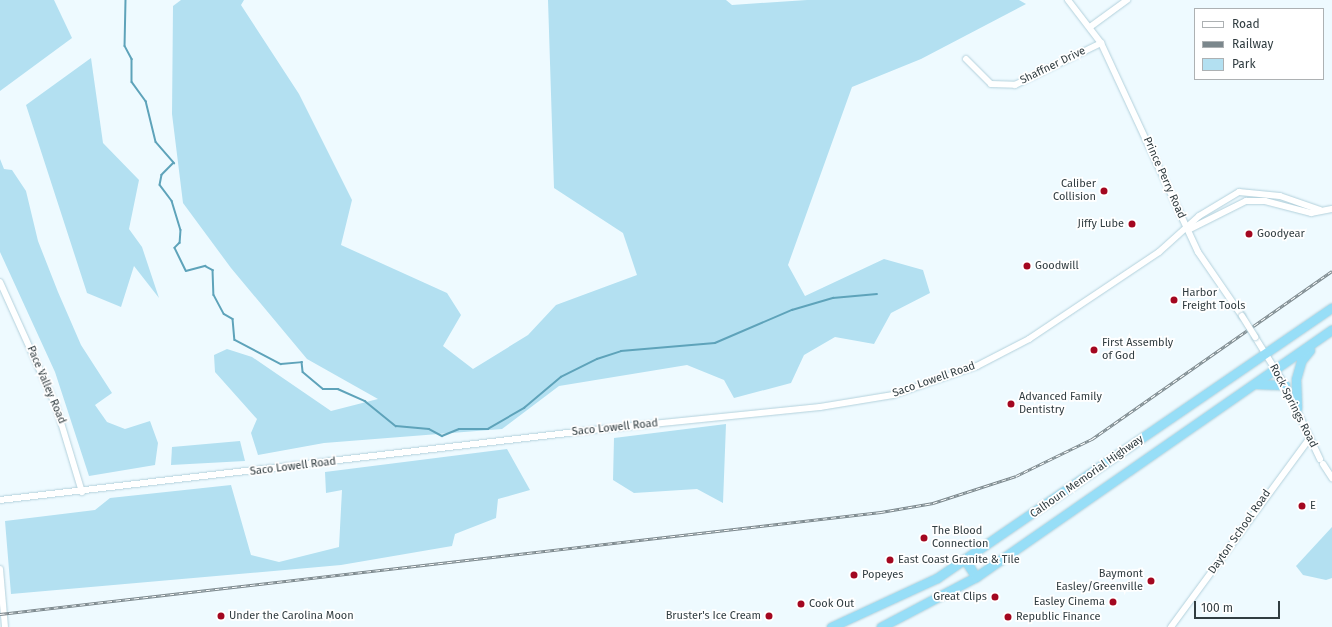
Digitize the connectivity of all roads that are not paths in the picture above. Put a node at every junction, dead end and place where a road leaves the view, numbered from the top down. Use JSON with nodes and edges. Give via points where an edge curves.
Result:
{"nodes":[{"id":1,"x":1068,"y":0,"type":"edge"},
{"id":2,"x":1127,"y":0,"type":"edge"},
{"id":3,"x":1090,"y":27,"type":"junction"},
{"id":4,"x":1101,"y":43,"type":"junction"},
{"id":5,"x":966,"y":59,"type":"dead end"},
{"id":6,"x":1332,"y":209,"type":"edge"},
{"id":7,"x":1320,"y":210,"type":"junction"},
{"id":8,"x":1187,"y":230,"type":"junction"},
{"id":9,"x":0,"y":282,"type":"edge"},
{"id":10,"x":1332,"y":308,"type":"edge"},
{"id":11,"x":1332,"y":330,"type":"edge"},
{"id":12,"x":1317,"y":341,"type":"junction"},
{"id":13,"x":1266,"y":353,"type":"junction"},
{"id":14,"x":1276,"y":370,"type":"junction"},
{"id":15,"x":1256,"y":384,"type":"junction"},
{"id":16,"x":1285,"y":385,"type":"junction"},
{"id":17,"x":1297,"y":408,"type":"junction"},
{"id":18,"x":1310,"y":438,"type":"junction"},
{"id":19,"x":1332,"y":478,"type":"edge"},
{"id":20,"x":82,"y":492,"type":"junction"},
{"id":21,"x":0,"y":500,"type":"edge"},
{"id":22,"x":966,"y":560,"type":"junction"},
{"id":23,"x":0,"y":569,"type":"edge"},
{"id":24,"x":976,"y":577,"type":"junction"},
{"id":25,"x":847,"y":625,"type":"edge"},
{"id":26,"x":5,"y":627,"type":"edge"},
{"id":27,"x":831,"y":627,"type":"edge"},
{"id":28,"x":881,"y":627,"type":"edge"},
{"id":29,"x":1171,"y":627,"type":"edge"}],
"edges":[{"from":1,"to":3,"type":"street","name":"Prince Perry Road"},
{"from":2,"to":3,"type":"street"},
{"from":3,"to":4,"type":"street","name":"Prince Perry Road"},
{"from":4,"to":5,"type":"street","name":"Shaffner Drive","via":[[1015,85],[992,84]]},
{"from":4,"to":8,"type":"street","name":"Prince Perry Road","via":[[1158,159]]},
{"from":6,"to":7,"type":"street"},
{"from":7,"to":8,"type":"street","via":[[1312,213],[1265,201],[1246,200]]},
{"from":7,"to":8,"type":"street","via":[[1280,196],[1245,191],[1199,216]]},
{"from":8,"to":13,"type":"street","name":"Prince Perry Road","bridge":true,"via":[[1209,273]]},
{"from":8,"to":20,"type":"street","name":"Saco Lowell Road","via":[[1029,340],[977,366],[897,394],[820,407],[593,430]]},
{"from":9,"to":20,"type":"street","name":"Pace Valley Road","via":[[56,406],[80,476]]},
{"from":10,"to":13,"type":"highway","name":"Calhoun Memorial Highway"},
{"from":11,"to":12,"type":"highway","name":"Calhoun Memorial Highway"},
{"from":12,"to":14,"type":"highway","name":"Calhoun Memorial Highway"},
{"from":12,"to":17,"type":"highway","via":[[1300,361],[1296,379]]},
{"from":13,"to":14,"type":"street","name":"Rock Springs Road"},
{"from":13,"to":22,"type":"highway","name":"Calhoun Memorial Highway"},
{"from":14,"to":15,"type":"highway","name":"Calhoun Memorial Highway"},
{"from":14,"to":16,"type":"street","name":"Rock Springs Road"},
{"from":15,"to":16,"type":"highway","via":[[1272,382]]},
{"from":15,"to":24,"type":"highway","name":"Calhoun Memorial Highway"},
{"from":16,"to":17,"type":"street","name":"Rock Springs Road"},
{"from":17,"to":18,"type":"street","name":"Rock Springs Road"},
{"from":18,"to":19,"type":"street","name":"Rock Springs Road"},
{"from":18,"to":29,"type":"street","name":"Dayton School Road"},
{"from":20,"to":21,"type":"street","name":"Saco Lowell Road"},
{"from":22,"to":24,"type":"highway"},
{"from":22,"to":25,"type":"highway","name":"Calhoun Memorial Highway"},
{"from":23,"to":26,"type":"street"},
{"from":24,"to":28,"type":"highway","name":"Calhoun Memorial Highway"},
{"from":25,"to":27,"type":"highway","name":"Calhoun Memorial Highway"}]}
